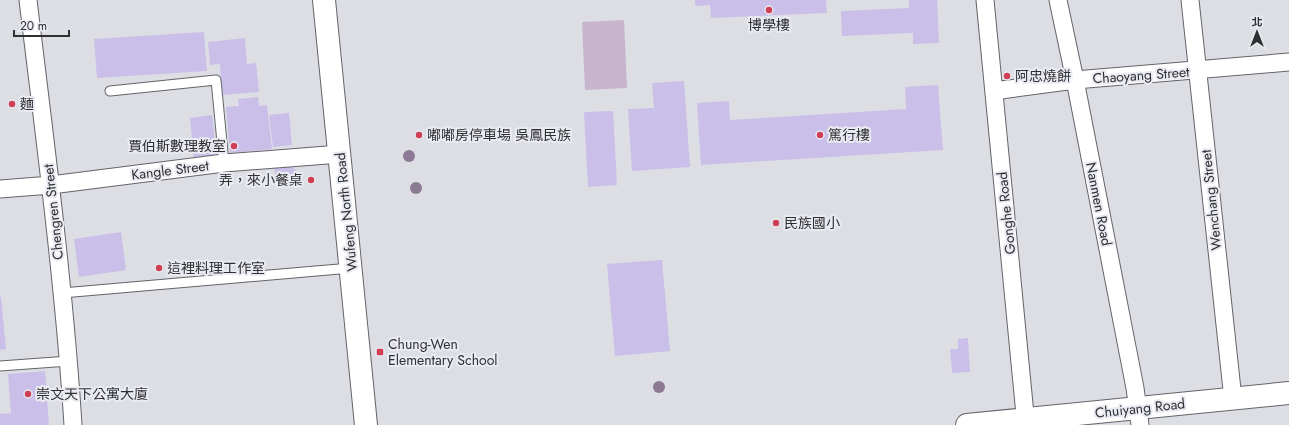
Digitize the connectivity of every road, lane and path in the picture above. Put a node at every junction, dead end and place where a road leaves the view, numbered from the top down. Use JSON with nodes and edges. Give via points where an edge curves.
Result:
{"nodes":[{"id":1,"x":28,"y":0,"type":"edge"},
{"id":2,"x":324,"y":0,"type":"edge"},
{"id":3,"x":985,"y":0,"type":"edge"},
{"id":4,"x":1058,"y":0,"type":"edge"},
{"id":5,"x":1190,"y":0,"type":"edge"},
{"id":6,"x":1289,"y":62,"type":"edge"},
{"id":7,"x":1197,"y":71,"type":"junction"},
{"id":8,"x":1075,"y":80,"type":"junction"},
{"id":9,"x":110,"y":91,"type":"dead end"},
{"id":10,"x":994,"y":91,"type":"junction"},
{"id":11,"x":340,"y":154,"type":"junction"},
{"id":12,"x":224,"y":163,"type":"junction"},
{"id":13,"x":51,"y":185,"type":"junction"},
{"id":14,"x":0,"y":189,"type":"edge"},
{"id":15,"x":351,"y":268,"type":"junction"},
{"id":16,"x":62,"y":293,"type":"junction"},
{"id":17,"x":69,"y":361,"type":"junction"},
{"id":18,"x":0,"y":366,"type":"edge"},
{"id":19,"x":1289,"y":393,"type":"edge"},
{"id":20,"x":1233,"y":399,"type":"junction"},
{"id":21,"x":1139,"y":417,"type":"edge"},
{"id":22,"x":1026,"y":422,"type":"edge"},
{"id":23,"x":73,"y":425,"type":"edge"},
{"id":24,"x":366,"y":425,"type":"edge"},
{"id":25,"x":967,"y":425,"type":"edge"}],
"edges":[{"from":1,"to":13,"type":"street","name":"Chengren Street"},
{"from":2,"to":11,"type":"street","name":"Wufeng North Road"},
{"from":3,"to":10,"type":"street","name":"Gonghe Road"},
{"from":4,"to":8,"type":"street","name":"Nanmen Road"},
{"from":5,"to":7,"type":"street","name":"Wenchang Street"},
{"from":6,"to":7,"type":"street","name":"Chaoyang Street"},
{"from":7,"to":8,"type":"street","name":"Chaoyang Street"},
{"from":7,"to":20,"type":"street","name":"Wenchang Street"},
{"from":8,"to":10,"type":"street","name":"Chaoyang Street"},
{"from":8,"to":21,"type":"street","name":"Nanmen Road"},
{"from":9,"to":12,"type":"lane","via":[[216,80]]},
{"from":10,"to":22,"type":"street","name":"Gonghe Road"},
{"from":11,"to":12,"type":"street","name":"Kangle Street"},
{"from":11,"to":15,"type":"street","name":"Wufeng North Road"},
{"from":12,"to":13,"type":"street","name":"Kangle Street"},
{"from":13,"to":14,"type":"street","name":"Kangle Street"},
{"from":13,"to":16,"type":"street","name":"Chengren Street"},
{"from":15,"to":16,"type":"lane"},
{"from":15,"to":24,"type":"street","name":"Wufeng North Road"},
{"from":16,"to":17,"type":"street","name":"Chengren Street"},
{"from":17,"to":18,"type":"lane"},
{"from":17,"to":23,"type":"street","name":"Chengren Street"},
{"from":19,"to":20,"type":"street","name":"Chuiyang Road"},
{"from":20,"to":21,"type":"street","name":"Chuiyang Road"},
{"from":21,"to":22,"type":"street","name":"Chuiyang Road"},
{"from":22,"to":25,"type":"street","name":"Chuiyang Road"}]}
